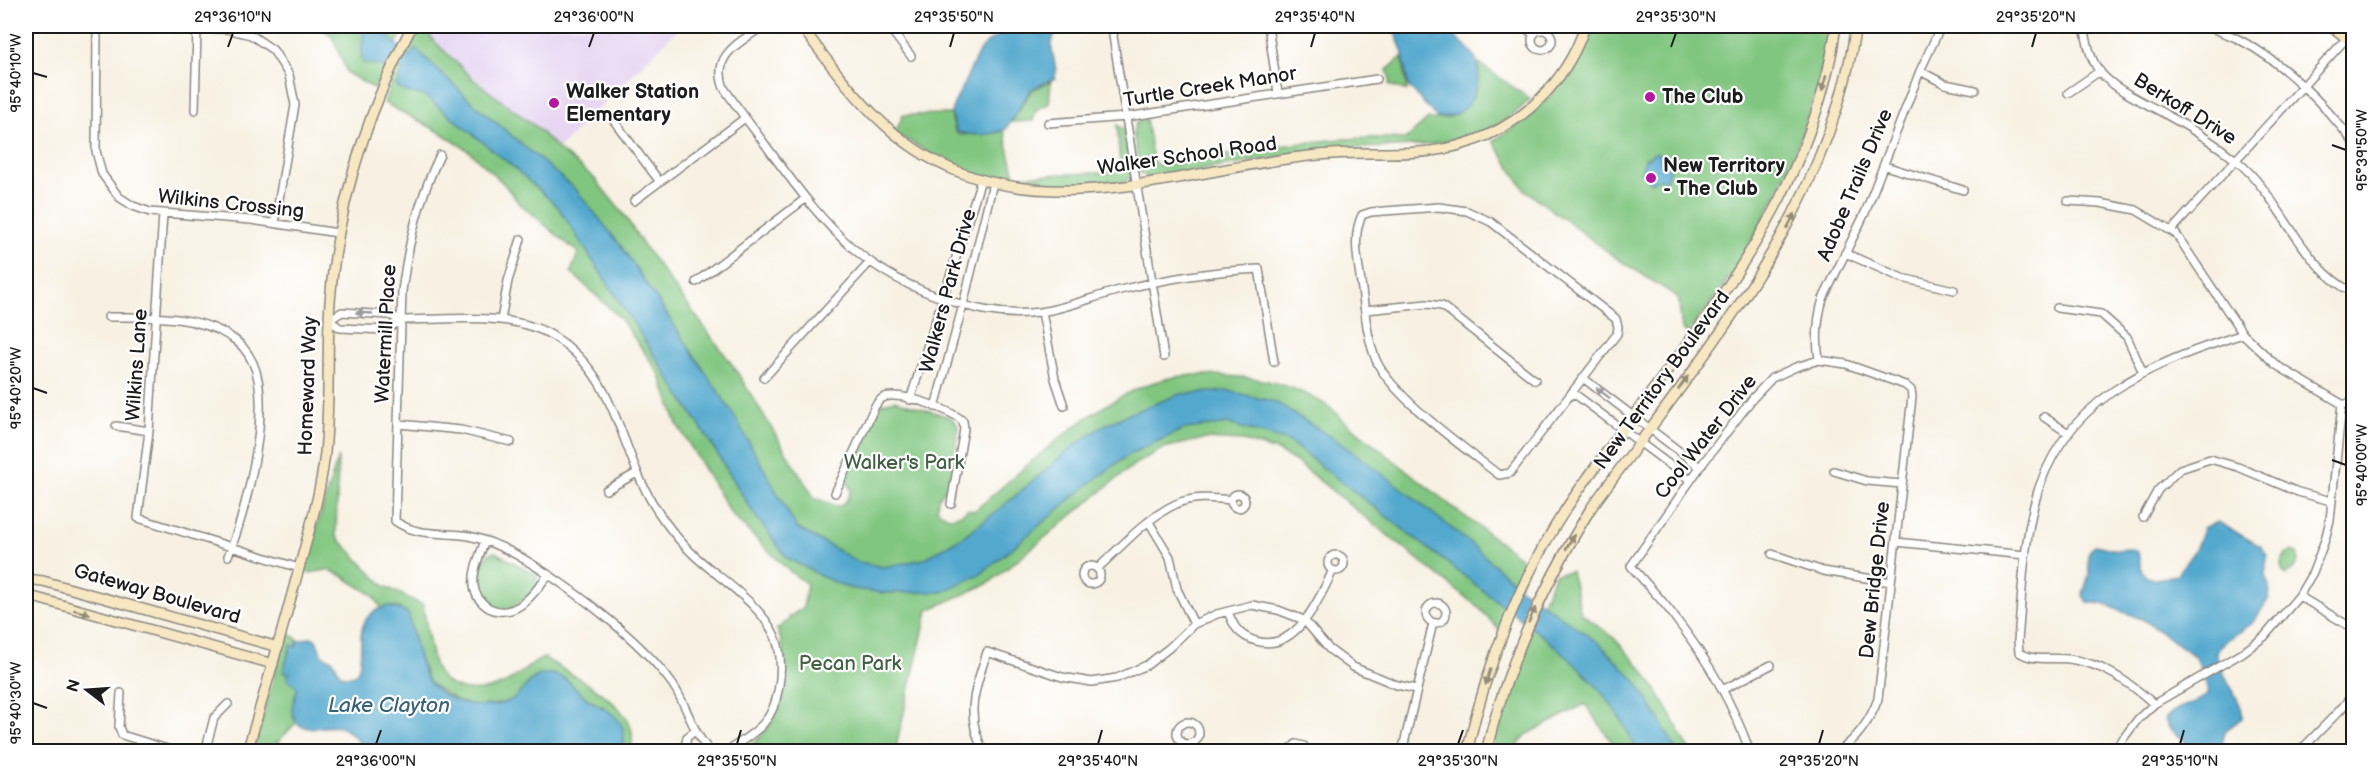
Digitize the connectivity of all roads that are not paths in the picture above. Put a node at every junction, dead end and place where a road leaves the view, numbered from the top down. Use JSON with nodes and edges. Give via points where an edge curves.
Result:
{"nodes":[{"id":1,"x":412,"y":26,"type":"edge"},
{"id":2,"x":763,"y":26,"type":"edge"},
{"id":3,"x":801,"y":26,"type":"edge"},
{"id":4,"x":888,"y":26,"type":"edge"},
{"id":5,"x":1114,"y":26,"type":"edge"},
{"id":6,"x":1268,"y":26,"type":"edge"},
{"id":7,"x":1523,"y":26,"type":"edge"},
{"id":8,"x":1586,"y":26,"type":"edge"},
{"id":9,"x":1836,"y":26,"type":"edge"},
{"id":10,"x":1856,"y":26,"type":"edge"},
{"id":11,"x":1941,"y":26,"type":"edge"},
{"id":12,"x":2084,"y":26,"type":"edge"},
{"id":13,"x":2205,"y":26,"type":"edge"},
{"id":14,"x":2331,"y":26,"type":"edge"},
{"id":15,"x":196,"y":28,"type":"junction"},
{"id":16,"x":2354,"y":30,"type":"edge"},
{"id":17,"x":1533,"y":34,"type":"dead end"},
{"id":18,"x":2350,"y":41,"type":"edge"},
{"id":19,"x":911,"y":56,"type":"dead end"},
{"id":20,"x":1920,"y":71,"type":"junction"},
{"id":21,"x":2100,"y":71,"type":"junction"},
{"id":22,"x":1377,"y":79,"type":"dead end"},
{"id":23,"x":2302,"y":86,"type":"junction"},
{"id":24,"x":1975,"y":90,"type":"dead end"},
{"id":25,"x":1278,"y":93,"type":"junction"},
{"id":26,"x":2068,"y":93,"type":"dead end"},
{"id":27,"x":195,"y":111,"type":"dead end"},
{"id":28,"x":1815,"y":115,"type":"junction"},
{"id":29,"x":1126,"y":117,"type":"junction"},
{"id":30,"x":745,"y":118,"type":"junction"},
{"id":31,"x":1833,"y":121,"type":"junction"},
{"id":32,"x":614,"y":122,"type":"dead end"},
{"id":33,"x":1048,"y":123,"type":"dead end"},
{"id":34,"x":2354,"y":143,"type":"edge"},
{"id":35,"x":440,"y":155,"type":"dead end"},
{"id":36,"x":2236,"y":160,"type":"junction"},
{"id":37,"x":1885,"y":166,"type":"junction"},
{"id":38,"x":981,"y":180,"type":"junction"},
{"id":39,"x":660,"y":182,"type":"junction"},
{"id":40,"x":993,"y":183,"type":"junction"},
{"id":41,"x":1136,"y":184,"type":"junction"},
{"id":42,"x":1962,"y":190,"type":"dead end"},
{"id":43,"x":805,"y":199,"type":"junction"},
{"id":44,"x":634,"y":201,"type":"dead end"},
{"id":45,"x":2068,"y":201,"type":"dead end"},
{"id":46,"x":163,"y":214,"type":"junction"},
{"id":47,"x":275,"y":223,"type":"junction"},
{"id":48,"x":2171,"y":231,"type":"junction"},
{"id":49,"x":338,"y":233,"type":"junction"},
{"id":50,"x":521,"y":239,"type":"dead end"},
{"id":51,"x":1845,"y":253,"type":"junction"},
{"id":52,"x":870,"y":262,"type":"junction"},
{"id":53,"x":696,"y":282,"type":"dead end"},
{"id":54,"x":1153,"y":282,"type":"junction"},
{"id":55,"x":1954,"y":290,"type":"dead end"},
{"id":56,"x":2354,"y":293,"type":"edge"},
{"id":57,"x":943,"y":299,"type":"junction"},
{"id":58,"x":963,"y":305,"type":"junction"},
{"id":59,"x":2057,"y":308,"type":"dead end"},
{"id":60,"x":1365,"y":310,"type":"junction"},
{"id":61,"x":1042,"y":312,"type":"junction"},
{"id":62,"x":108,"y":316,"type":"dead end"},
{"id":63,"x":156,"y":318,"type":"junction"},
{"id":64,"x":328,"y":320,"type":"junction"},
{"id":65,"x":401,"y":320,"type":"junction"},
{"id":66,"x":501,"y":320,"type":"junction"},
{"id":67,"x":2243,"y":334,"type":"junction"},
{"id":68,"x":1164,"y":357,"type":"dead end"},
{"id":69,"x":1819,"y":360,"type":"junction"},
{"id":70,"x":1274,"y":362,"type":"dead end"},
{"id":71,"x":2142,"y":373,"type":"junction"},
{"id":72,"x":764,"y":378,"type":"dead end"},
{"id":73,"x":1583,"y":378,"type":"junction"},
{"id":74,"x":1536,"y":380,"type":"dead end"},
{"id":75,"x":1572,"y":392,"type":"junction"},
{"id":76,"x":1912,"y":397,"type":"joint"},
{"id":77,"x":910,"y":400,"type":"junction"},
{"id":78,"x":2342,"y":404,"type":"junction"},
{"id":79,"x":2354,"y":404,"type":"edge"},
{"id":80,"x":1064,"y":406,"type":"dead end"},
{"id":81,"x":935,"y":407,"type":"junction"},
{"id":82,"x":1634,"y":416,"type":"junction"},
{"id":83,"x":2044,"y":417,"type":"dead end"},
{"id":84,"x":399,"y":424,"type":"junction"},
{"id":85,"x":116,"y":426,"type":"dead end"},
{"id":86,"x":1650,"y":429,"type":"junction"},
{"id":87,"x":1623,"y":430,"type":"junction"},
{"id":88,"x":149,"y":431,"type":"junction"},
{"id":89,"x":2068,"y":433,"type":"junction"},
{"id":90,"x":511,"y":442,"type":"dead end"},
{"id":91,"x":1639,"y":442,"type":"junction"},
{"id":92,"x":1700,"y":467,"type":"junction"},
{"id":93,"x":1834,"y":471,"type":"dead end"},
{"id":94,"x":636,"y":473,"type":"junction"},
{"id":95,"x":1690,"y":480,"type":"junction"},
{"id":96,"x":1902,"y":484,"type":"junction"},
{"id":97,"x":606,"y":490,"type":"dead end"},
{"id":98,"x":835,"y":493,"type":"dead end"},
{"id":99,"x":1231,"y":500,"type":"dead end"},
{"id":100,"x":2331,"y":501,"type":"junction"},
{"id":101,"x":951,"y":504,"type":"dead end"},
{"id":102,"x":2143,"y":517,"type":"dead end"},
{"id":103,"x":1149,"y":522,"type":"junction"},
{"id":104,"x":485,"y":541,"type":"junction"},
{"id":105,"x":1896,"y":542,"type":"junction"},
{"id":106,"x":232,"y":547,"type":"junction"},
{"id":107,"x":1772,"y":554,"type":"dead end"},
{"id":108,"x":2025,"y":555,"type":"junction"},
{"id":109,"x":228,"y":556,"type":"dead end"},
{"id":110,"x":299,"y":568,"type":"junction"},
{"id":111,"x":1097,"y":569,"type":"dead end"},
{"id":112,"x":1333,"y":570,"type":"dead end"},
{"id":113,"x":548,"y":575,"type":"junction"},
{"id":114,"x":26,"y":579,"type":"edge"},
{"id":115,"x":1892,"y":582,"type":"junction"},
{"id":116,"x":26,"y":595,"type":"edge"},
{"id":117,"x":2299,"y":597,"type":"junction"},
{"id":118,"x":1228,"y":612,"type":"junction"},
{"id":119,"x":1304,"y":620,"type":"junction"},
{"id":120,"x":1433,"y":623,"type":"dead end"},
{"id":121,"x":1194,"y":624,"type":"junction"},
{"id":122,"x":2354,"y":629,"type":"edge"},
{"id":123,"x":278,"y":647,"type":"junction"},
{"id":124,"x":273,"y":664,"type":"junction"},
{"id":125,"x":1771,"y":665,"type":"dead end"},
{"id":126,"x":1416,"y":689,"type":"junction"},
{"id":127,"x":1722,"y":690,"type":"junction"},
{"id":128,"x":121,"y":693,"type":"dead end"},
{"id":129,"x":2354,"y":693,"type":"edge"},
{"id":130,"x":228,"y":704,"type":"dead end"},
{"id":131,"x":2154,"y":704,"type":"junction"},
{"id":132,"x":695,"y":732,"type":"junction"},
{"id":133,"x":177,"y":752,"type":"edge"},
{"id":134,"x":205,"y":752,"type":"edge"},
{"id":135,"x":247,"y":752,"type":"edge"},
{"id":136,"x":684,"y":752,"type":"edge"},
{"id":137,"x":711,"y":752,"type":"edge"},
{"id":138,"x":727,"y":752,"type":"edge"},
{"id":139,"x":984,"y":752,"type":"edge"},
{"id":140,"x":1287,"y":752,"type":"edge"},
{"id":141,"x":1307,"y":752,"type":"edge"},
{"id":142,"x":1402,"y":752,"type":"edge"},
{"id":143,"x":1467,"y":752,"type":"edge"},
{"id":144,"x":1486,"y":752,"type":"edge"},
{"id":145,"x":1750,"y":752,"type":"edge"},
{"id":146,"x":1838,"y":752,"type":"edge"},
{"id":147,"x":2113,"y":752,"type":"edge"},
{"id":148,"x":2299,"y":752,"type":"edge"}],
"edges":[{"from":1,"to":49,"type":"street","name":"Homeward Way","via":[[386,79],[359,152]]},
{"from":2,"to":30,"type":"street","via":[[729,51],[720,64],[723,88]]},
{"from":3,"to":38,"type":"street","name":"Walker School Road","via":[[872,116],[934,162]]},
{"from":4,"to":19,"type":"street"},
{"from":5,"to":29,"type":"street"},
{"from":6,"to":25,"type":"street"},
{"from":7,"to":17,"type":"street"},
{"from":8,"to":41,"type":"street","name":"Walker School Road","via":[[1564,70],[1537,102],[1505,126],[1461,147],[1429,153],[1318,154]]},
{"from":9,"to":28,"type":"street","name":"New Territory Boulevard","one_way":true},
{"from":10,"to":31,"type":"street","name":"New Territory Boulevard"},
{"from":11,"to":20,"type":"street","name":"Adobe Trails Drive"},
{"from":12,"to":21,"type":"street","name":"Berkoff Drive"},
{"from":13,"to":23,"type":"street","via":[[2241,40]]},
{"from":14,"to":18,"type":"street"},
{"from":15,"to":27,"type":"street"},
{"from":15,"to":46,"type":"street","name":"Wilkins Crossing","via":[[97,28],[96,151],[102,174],[119,197],[143,210]]},
{"from":15,"to":47,"type":"street","via":[[226,29],[257,38],[278,56],[289,75],[295,112]]},
{"from":16,"to":18,"type":"street"},
{"from":18,"to":23,"type":"street"},
{"from":20,"to":24,"type":"street","via":[[1945,84]]},
{"from":20,"to":37,"type":"street","name":"Adobe Trails Drive"},
{"from":21,"to":26,"type":"street"},
{"from":21,"to":36,"type":"street","name":"Berkoff Drive","via":[[2129,94],[2193,129]]},
{"from":22,"to":25,"type":"street","name":"Turtle Creek Manor"},
{"from":23,"to":34,"type":"street"},
{"from":23,"to":36,"type":"street"},
{"from":25,"to":29,"type":"street","name":"Turtle Creek Manor"},
{"from":28,"to":31,"type":"street"},
{"from":28,"to":82,"type":"street","name":"New Territory Boulevard","via":[[1794,172],[1748,256]]},
{"from":29,"to":33,"type":"street","name":"Turtle Creek Manor"},
{"from":29,"to":41,"type":"street"},
{"from":30,"to":39,"type":"street"},
{"from":30,"to":43,"type":"street"},
{"from":86,"to":31,"type":"street","name":"New Territory Boulevard","one_way":true,"via":[[1757,278],[1801,202]]},
{"from":32,"to":39,"type":"street"},
{"from":35,"to":65,"type":"street","name":"Watermill Place","via":[[424,193],[410,244]]},
{"from":36,"to":48,"type":"street"},
{"from":36,"to":56,"type":"street","name":"Berkoff Drive","via":[[2272,200],[2323,272]]},
{"from":37,"to":42,"type":"street"},
{"from":37,"to":51,"type":"street","name":"Adobe Trails Drive"},
{"from":38,"to":40,"type":"street","name":"Walker School Road"},
{"from":38,"to":57,"type":"street","name":"Walkers Park Drive"},
{"from":39,"to":44,"type":"street"},
{"from":40,"to":41,"type":"street","name":"Walker School Road","via":[[1046,191]]},
{"from":40,"to":58,"type":"street","name":"Walkers Park Drive"},
{"from":41,"to":54,"type":"street"},
{"from":43,"to":52,"type":"street","via":[[833,232]]},
{"from":43,"to":53,"type":"street"},
{"from":45,"to":48,"type":"street","via":[[2136,210]]},
{"from":46,"to":47,"type":"street","name":"Wilkins Crossing"},
{"from":46,"to":63,"type":"street","name":"Wilkins Lane"},
{"from":47,"to":49,"type":"street","name":"Wilkins Crossing"},
{"from":48,"to":67,"type":"street"},
{"from":49,"to":64,"type":"street","name":"Homeward Way"},
{"from":50,"to":66,"type":"street"},
{"from":51,"to":55,"type":"street","via":[[1902,278]]},
{"from":51,"to":69,"type":"street","name":"Adobe Trails Drive","via":[[1820,309]]},
{"from":52,"to":57,"type":"street","via":[[905,284]]},
{"from":52,"to":72,"type":"street"},
{"from":54,"to":61,"type":"street"},
{"from":54,"to":68,"type":"street"},
{"from":54,"to":70,"type":"street","via":[[1259,269]]},
{"from":57,"to":58,"type":"street"},
{"from":57,"to":77,"type":"street","name":"Walkers Park Drive"},
{"from":58,"to":61,"type":"street","via":[[1012,313]]},
{"from":58,"to":81,"type":"street","name":"Walkers Park Drive"},
{"from":59,"to":71,"type":"street","via":[[2101,314],[2127,337]]},
{"from":60,"to":73,"type":"street","via":[[1356,235],[1362,215],[1439,207],[1475,213],[1616,319],[1617,334]]},
{"from":60,"to":74,"type":"street","via":[[1442,306]]},
{"from":60,"to":75,"type":"street","via":[[1376,359],[1389,382],[1499,475],[1510,473]]},
{"from":61,"to":80,"type":"street"},
{"from":62,"to":63,"type":"street"},
{"from":63,"to":88,"type":"street","name":"Wilkins Lane"},
{"from":63,"to":106,"type":"street","via":[[215,328],[237,341],[253,363],[259,410],[256,451]]},
{"from":65,"to":64,"type":"street","one_way":true,"via":[[389,315],[342,312]]},
{"from":64,"to":65,"type":"street","via":[[340,328],[386,330]]},
{"from":64,"to":110,"type":"street","name":"Homeward Way","via":[[324,461]]},
{"from":65,"to":66,"type":"street"},
{"from":65,"to":84,"type":"street","name":"Watermill Place"},
{"from":66,"to":94,"type":"street","via":[[544,331],[588,366],[607,395]]},
{"from":67,"to":71,"type":"street","via":[[2186,352]]},
{"from":67,"to":78,"type":"street","via":[[2276,365]]},
{"from":69,"to":76,"type":"street","name":"Cool Water Drive","via":[[1846,364],[1905,385]]},
{"from":69,"to":92,"type":"street","name":"Cool Water Drive","via":[[1782,373],[1764,385]]},
{"from":71,"to":89,"type":"street","via":[[2090,409]]},
{"from":73,"to":75,"type":"street"},
{"from":82,"to":73,"type":"street","one_way":true},
{"from":75,"to":87,"type":"street"},
{"from":76,"to":96,"type":"street","name":"Dew Bridge Drive"},
{"from":77,"to":81,"type":"street"},
{"from":77,"to":98,"type":"street","via":[[890,396],[875,406]]},
{"from":78,"to":79,"type":"street"},
{"from":78,"to":100,"type":"street"},
{"from":81,"to":101,"type":"street","via":[[963,421]]},
{"from":82,"to":86,"type":"street"},
{"from":82,"to":87,"type":"street","name":"New Territory Boulevard"},
{"from":83,"to":89,"type":"street"},
{"from":84,"to":90,"type":"street","via":[[460,430]]},
{"from":84,"to":104,"type":"street","name":"Watermill Place","via":[[395,520],[405,528]]},
{"from":85,"to":88,"type":"street"},
{"from":86,"to":91,"type":"street","name":"New Territory Boulevard"},
{"from":86,"to":92,"type":"street"},
{"from":87,"to":91,"type":"street"},
{"from":87,"to":143,"type":"street","name":"New Territory Boulevard","one_way":true,"via":[[1568,507],[1527,581],[1491,667]]},
{"from":88,"to":106,"type":"street","name":"Wilkins Lane","via":[[138,518]]},
{"from":89,"to":108,"type":"street","via":[[2039,487]]},
{"from":91,"to":95,"type":"street"},
{"from":144,"to":91,"type":"street","name":"New Territory Boulevard","one_way":true,"via":[[1522,637],[1542,594],[1591,508]]},
{"from":92,"to":95,"type":"street","name":"Cool Water Drive"},
{"from":93,"to":96,"type":"street","via":[[1867,481]]},
{"from":94,"to":97,"type":"street"},
{"from":94,"to":138,"type":"street","via":[[672,532],[750,604],[776,638],[780,674],[772,708],[764,723]]},
{"from":95,"to":127,"type":"street","name":"Cool Water Drive","via":[[1631,566],[1676,618]]},
{"from":96,"to":105,"type":"street","name":"Dew Bridge Drive"},
{"from":99,"to":103,"type":"street","via":[[1193,499],[1176,504]]},
{"from":100,"to":102,"type":"street","via":[[2210,459],[2180,469],[2158,490]]},
{"from":100,"to":117,"type":"street","via":[[2325,540]]},
{"from":103,"to":111,"type":"street"},
{"from":103,"to":121,"type":"street","via":[[1170,557],[1177,589]]},
{"from":104,"to":113,"type":"street"},
{"from":104,"to":113,"type":"street","via":[[474,587],[477,597],[491,609],[506,611],[524,604]]},
{"from":105,"to":108,"type":"street"},
{"from":105,"to":115,"type":"street","name":"Dew Bridge Drive"},
{"from":106,"to":109,"type":"street"},
{"from":106,"to":110,"type":"street"},
{"from":107,"to":115,"type":"street","via":[[1823,571]]},
{"from":108,"to":131,"type":"street","via":[[2019,652],[2026,657],[2091,664],[2114,674]]},
{"from":110,"to":123,"type":"street","name":"Homeward Way"},
{"from":112,"to":119,"type":"street","via":[[1318,602]]},
{"from":113,"to":132,"type":"street","via":[[650,657],[683,700]]},
{"from":114,"to":123,"type":"street","name":"Gateway Boulevard"},
{"from":115,"to":146,"type":"street","name":"Dew Bridge Drive","via":[[1878,699],[1861,732]]},
{"from":116,"to":124,"type":"street","name":"Gateway Boulevard","one_way":true},
{"from":117,"to":122,"type":"street"},
{"from":117,"to":131,"type":"street","via":[[2264,637]]},
{"from":118,"to":119,"type":"street","via":[[1252,605]]},
{"from":118,"to":119,"type":"street","via":[[1243,636],[1259,642],[1290,635]]},
{"from":118,"to":121,"type":"street"},
{"from":119,"to":126,"type":"street","via":[[1329,649],[1353,667]]},
{"from":120,"to":126,"type":"street"},
{"from":121,"to":139,"type":"street","via":[[1147,665],[1118,678],[1092,682],[1062,677],[987,652],[972,704],[974,729]]},
{"from":123,"to":124,"type":"street","name":"Homeward Way"},
{"from":124,"to":135,"type":"street","name":"Homeward Way"},
{"from":125,"to":127,"type":"street"},
{"from":126,"to":142,"type":"street"},
{"from":127,"to":145,"type":"street"},
{"from":128,"to":133,"type":"street","via":[[122,735]]},
{"from":129,"to":148,"type":"street"},
{"from":130,"to":134,"type":"street","via":[[214,718]]},
{"from":131,"to":147,"type":"street"},
{"from":132,"to":136,"type":"street","via":[[687,737]]},
{"from":132,"to":137,"type":"street"},
{"from":140,"to":141,"type":"street","via":[[1296,744],[1304,746]]}]}
